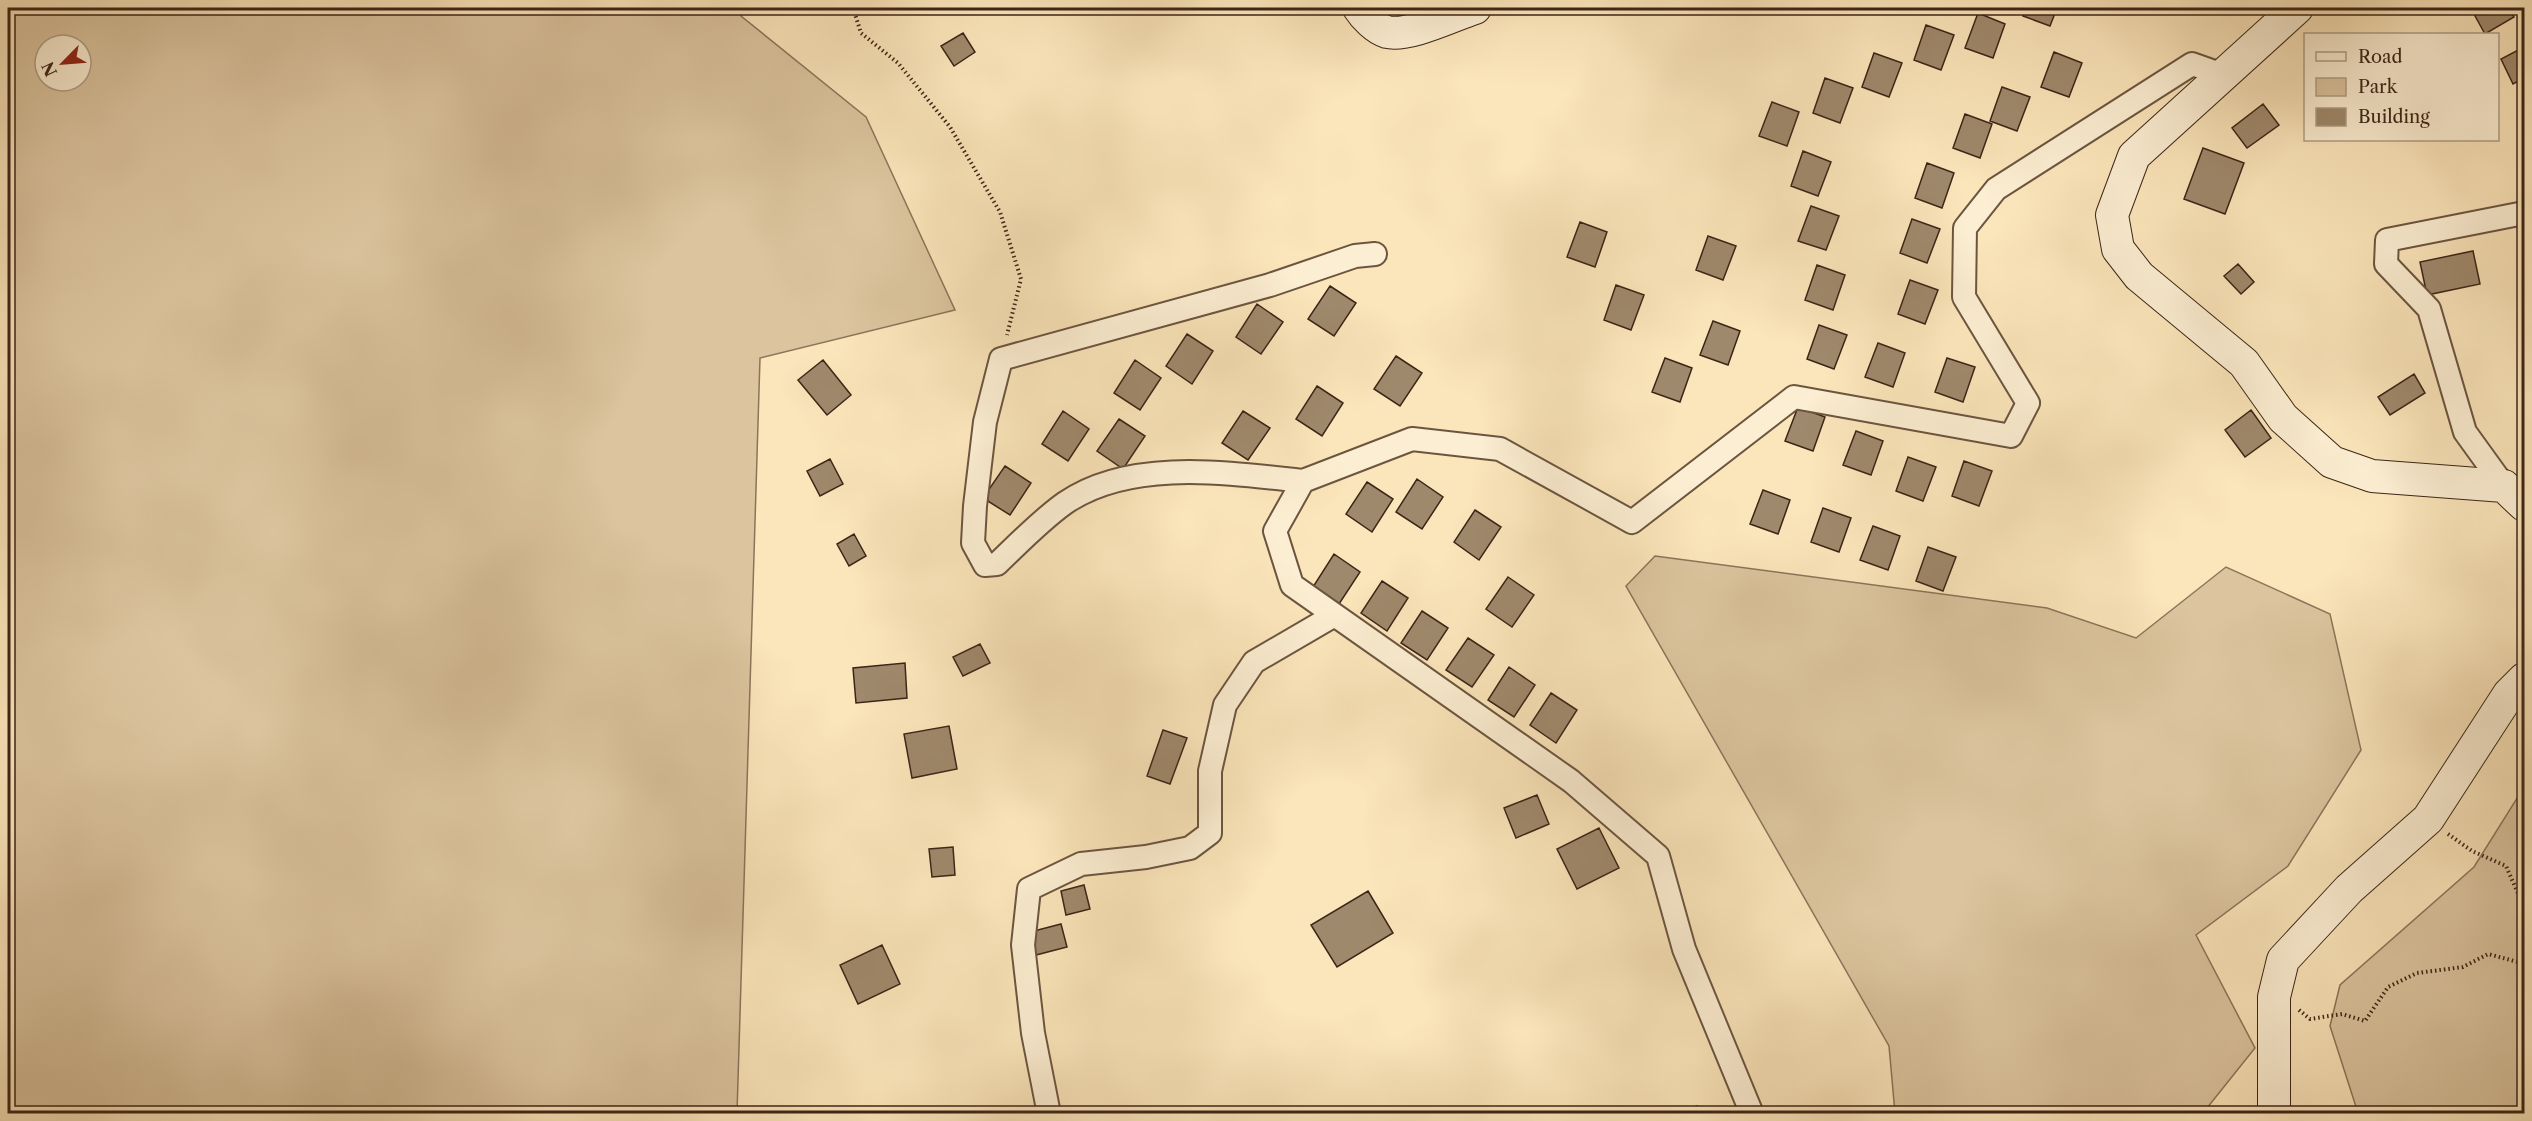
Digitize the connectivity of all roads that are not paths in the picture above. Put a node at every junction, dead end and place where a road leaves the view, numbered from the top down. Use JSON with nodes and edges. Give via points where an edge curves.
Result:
{"nodes":[{"id":1,"x":1359,"y":8,"type":"edge"},
{"id":2,"x":1474,"y":8,"type":"edge"},
{"id":3,"x":2297,"y":8,"type":"edge"},
{"id":4,"x":2223,"y":75,"type":"junction"},
{"id":5,"x":2524,"y":213,"type":"edge"},
{"id":6,"x":1375,"y":254,"type":"dead end"},
{"id":7,"x":1303,"y":482,"type":"junction"},
{"id":8,"x":2514,"y":496,"type":"edge"},
{"id":9,"x":1334,"y":616,"type":"junction"},
{"id":10,"x":2524,"y":679,"type":"edge"},
{"id":11,"x":1049,"y":1113,"type":"edge"},
{"id":12,"x":1752,"y":1113,"type":"edge"},
{"id":13,"x":2274,"y":1113,"type":"edge"}],
"edges":[{"from":1,"to":2,"type":"street","via":[[1387,32],[1409,30]]},
{"from":3,"to":4,"type":"street"},
{"from":4,"to":7,"type":"street","via":[[2192,64],[1996,189],[1965,228],[1964,297],[2028,403],[2012,436],[1794,397],[1632,522],[1500,449],[1412,439]]},
{"from":4,"to":8,"type":"street","via":[[2134,156],[2112,215],[2118,249],[2139,276],[2244,363],[2283,418],[2332,462],[2372,476]]},
{"from":5,"to":8,"type":"street","via":[[2386,240],[2386,264],[2429,309],[2465,432]]},
{"from":6,"to":7,"type":"street","via":[[1355,256],[1270,285],[1001,359],[985,422],[973,543],[985,565],[997,564],[1066,502],[1109,481],[1175,472]]},
{"from":7,"to":9,"type":"street","via":[[1275,531],[1292,585]]},
{"from":9,"to":11,"type":"street","via":[[1254,662],[1225,705],[1210,771],[1210,833],[1190,848],[1080,864],[1029,889],[1023,945],[1033,1033]]},
{"from":9,"to":12,"type":"street","via":[[1571,781],[1658,856],[1684,949]]},
{"from":10,"to":13,"type":"street","via":[[2509,694],[2428,819],[2349,888],[2283,960],[2276,990]]}]}
